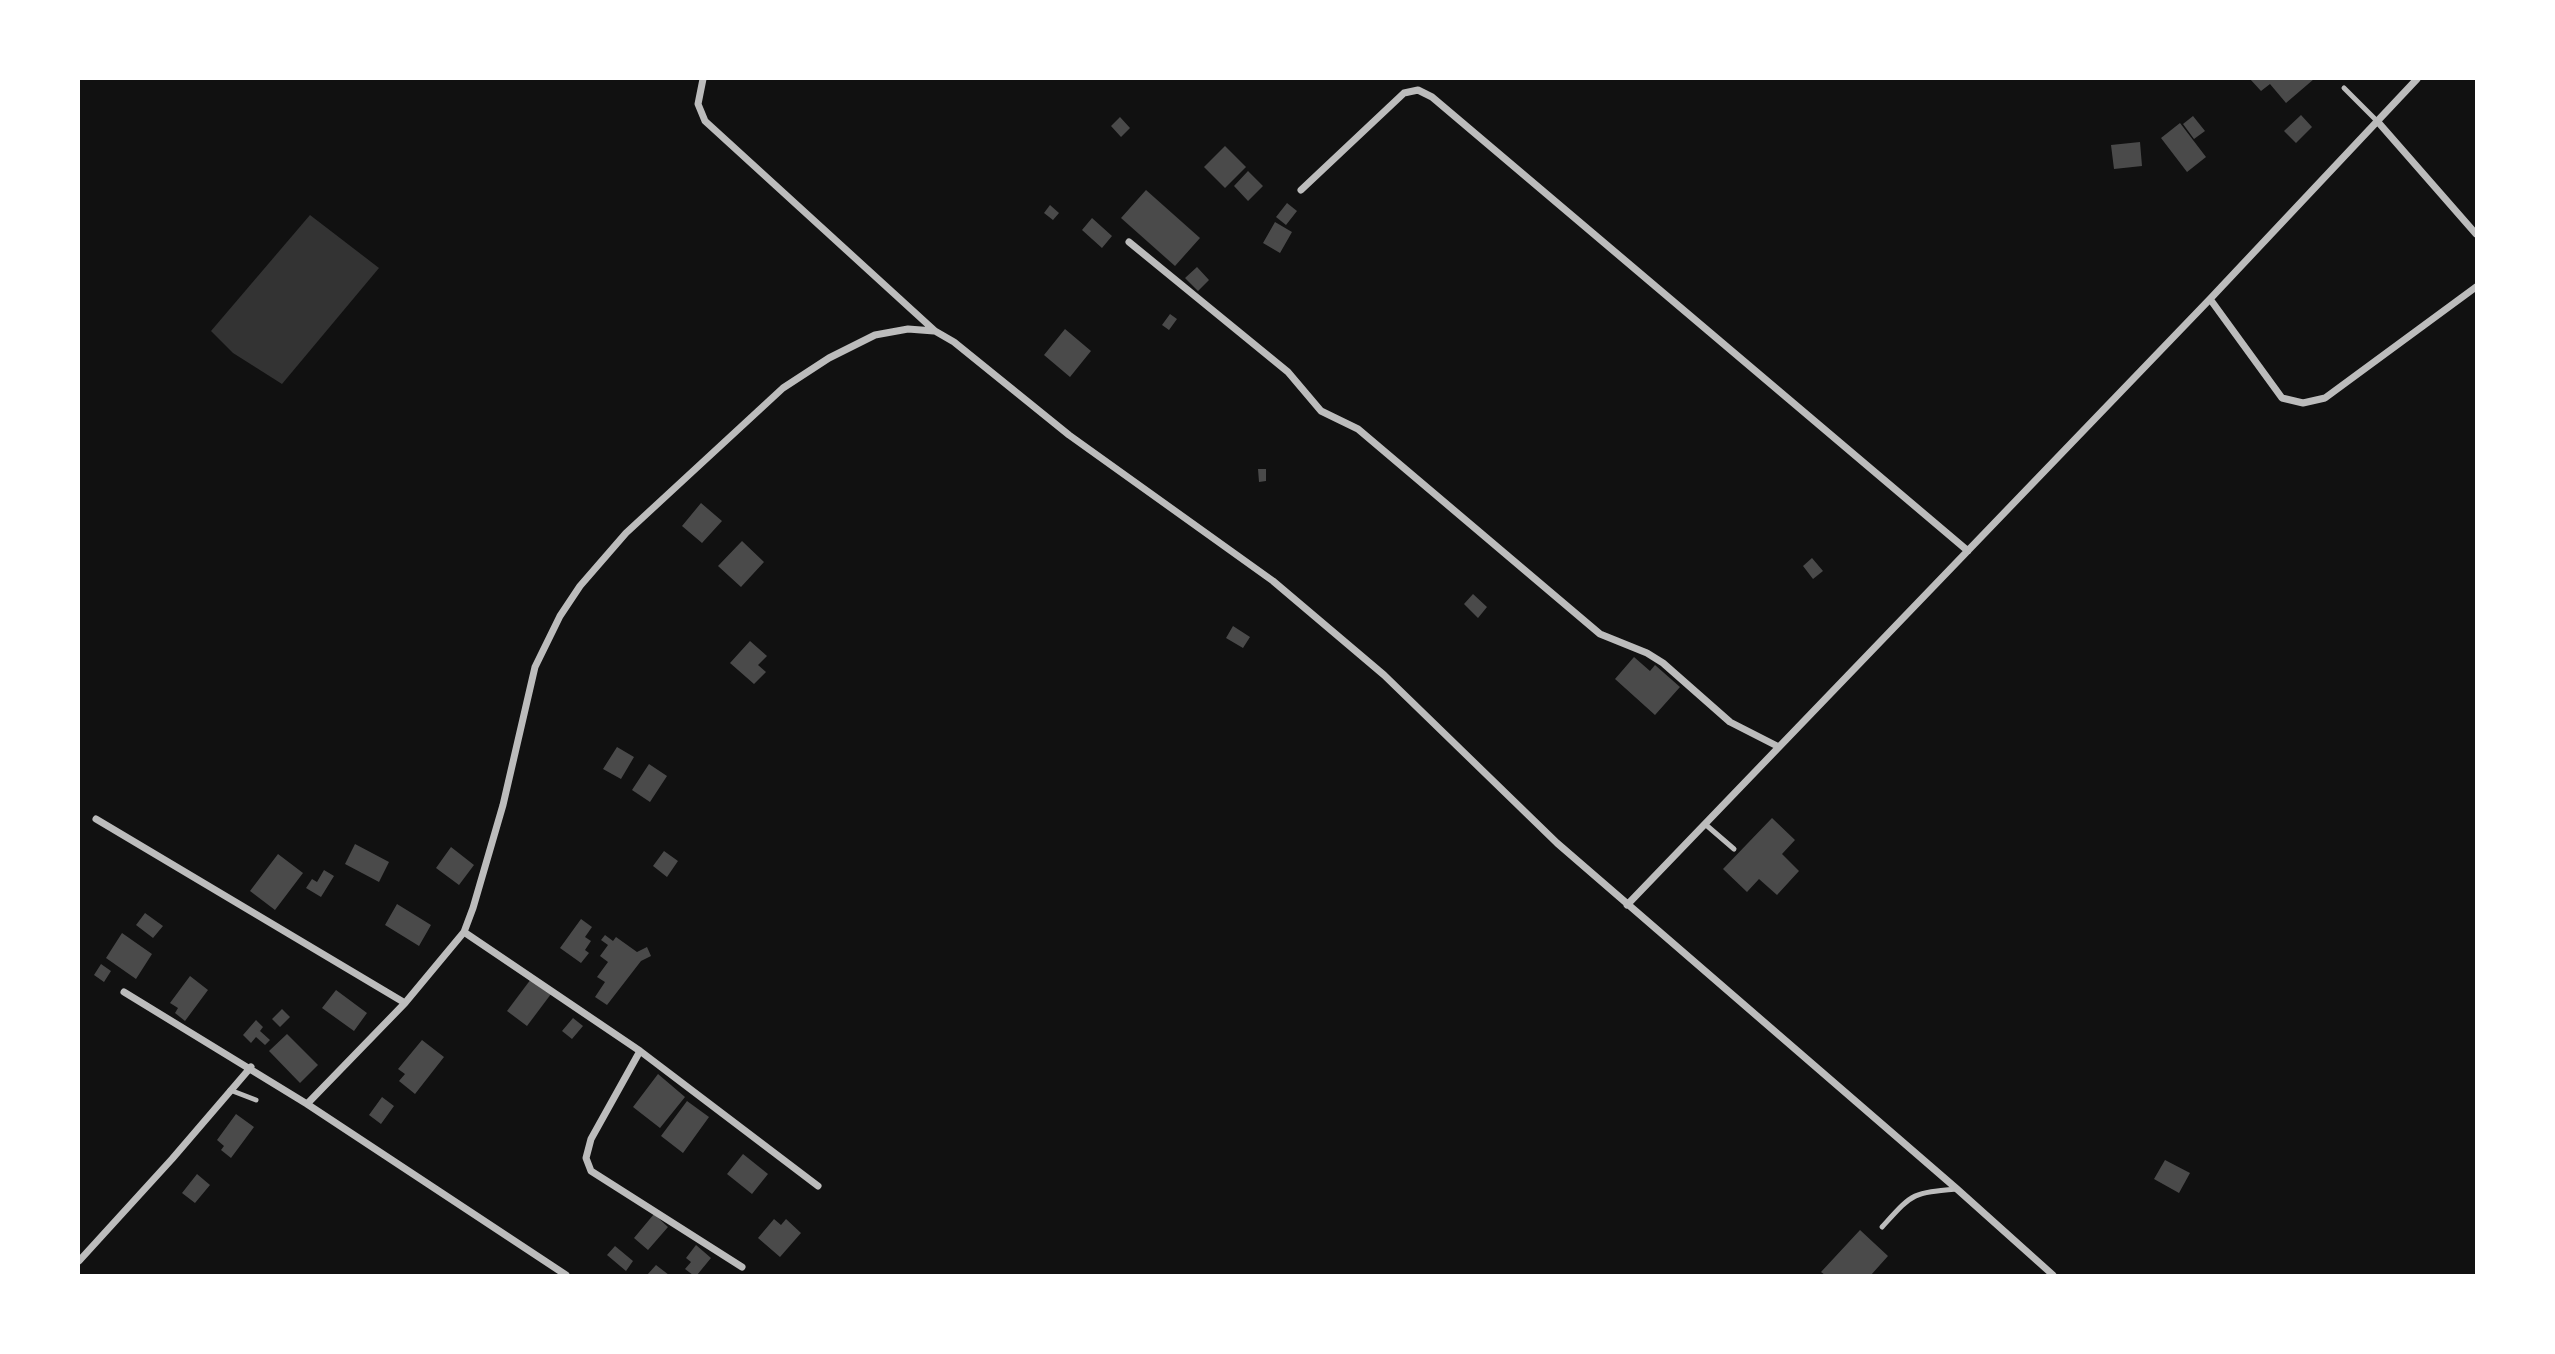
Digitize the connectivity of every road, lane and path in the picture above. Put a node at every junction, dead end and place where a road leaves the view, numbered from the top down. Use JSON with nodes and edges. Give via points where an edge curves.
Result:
{"nodes":[{"id":1,"x":703,"y":79,"type":"edge"},
{"id":2,"x":2417,"y":79,"type":"edge"},
{"id":3,"x":2344,"y":88,"type":"dead end"},
{"id":4,"x":2378,"y":122,"type":"junction"},
{"id":5,"x":1301,"y":190,"type":"dead end"},
{"id":6,"x":2476,"y":234,"type":"edge"},
{"id":7,"x":1129,"y":242,"type":"dead end"},
{"id":8,"x":2476,"y":287,"type":"edge"},
{"id":9,"x":2210,"y":299,"type":"junction"},
{"id":10,"x":935,"y":331,"type":"junction"},
{"id":11,"x":1968,"y":551,"type":"junction"},
{"id":12,"x":1779,"y":747,"type":"junction"},
{"id":13,"x":96,"y":819,"type":"dead end"},
{"id":14,"x":1705,"y":824,"type":"junction"},
{"id":15,"x":1734,"y":849,"type":"dead end"},
{"id":16,"x":1627,"y":905,"type":"junction"},
{"id":17,"x":464,"y":932,"type":"junction"},
{"id":18,"x":124,"y":992,"type":"dead end"},
{"id":19,"x":404,"y":1003,"type":"junction"},
{"id":20,"x":640,"y":1051,"type":"junction"},
{"id":21,"x":251,"y":1067,"type":"junction"},
{"id":22,"x":230,"y":1090,"type":"junction"},
{"id":23,"x":256,"y":1100,"type":"dead end"},
{"id":24,"x":307,"y":1104,"type":"junction"},
{"id":25,"x":818,"y":1186,"type":"dead end"},
{"id":26,"x":1957,"y":1189,"type":"junction"},
{"id":27,"x":1882,"y":1227,"type":"dead end"},
{"id":28,"x":79,"y":1261,"type":"edge"},
{"id":29,"x":742,"y":1267,"type":"dead end"},
{"id":30,"x":566,"y":1275,"type":"edge"},
{"id":31,"x":2053,"y":1275,"type":"edge"}],
"edges":[{"from":1,"to":10,"type":"street","via":[[698,104],[705,121]]},
{"from":2,"to":4,"type":"street"},
{"from":3,"to":4,"type":"lane"},
{"from":4,"to":6,"type":"street"},
{"from":4,"to":9,"type":"street"},
{"from":5,"to":11,"type":"street","via":[[1404,93],[1418,90],[1432,97]]},
{"from":7,"to":12,"type":"street","via":[[1287,372],[1321,411],[1359,429],[1600,634],[1663,663],[1730,722]]},
{"from":8,"to":9,"type":"street","via":[[2325,398],[2303,403],[2282,398]]},
{"from":9,"to":11,"type":"street"},
{"from":10,"to":16,"type":"street","via":[[1069,435],[1273,581],[1384,675]]},
{"from":10,"to":17,"type":"street","via":[[908,329],[876,335],[783,387],[626,533],[580,586],[535,667],[503,805]]},
{"from":11,"to":12,"type":"street"},
{"from":12,"to":14,"type":"street"},
{"from":13,"to":19,"type":"street"},
{"from":14,"to":15,"type":"lane"},
{"from":14,"to":16,"type":"street"},
{"from":16,"to":26,"type":"street"},
{"from":17,"to":19,"type":"street"},
{"from":17,"to":20,"type":"street"},
{"from":18,"to":21,"type":"street"},
{"from":19,"to":24,"type":"street"},
{"from":20,"to":25,"type":"street"},
{"from":20,"to":29,"type":"street","via":[[591,1139],[586,1158],[592,1171]]},
{"from":21,"to":22,"type":"street"},
{"from":21,"to":24,"type":"street"},
{"from":22,"to":23,"type":"lane"},
{"from":22,"to":28,"type":"street"},
{"from":24,"to":30,"type":"street"},
{"from":26,"to":27,"type":"lane","via":[[1915,1194]]},
{"from":26,"to":31,"type":"street"}]}
